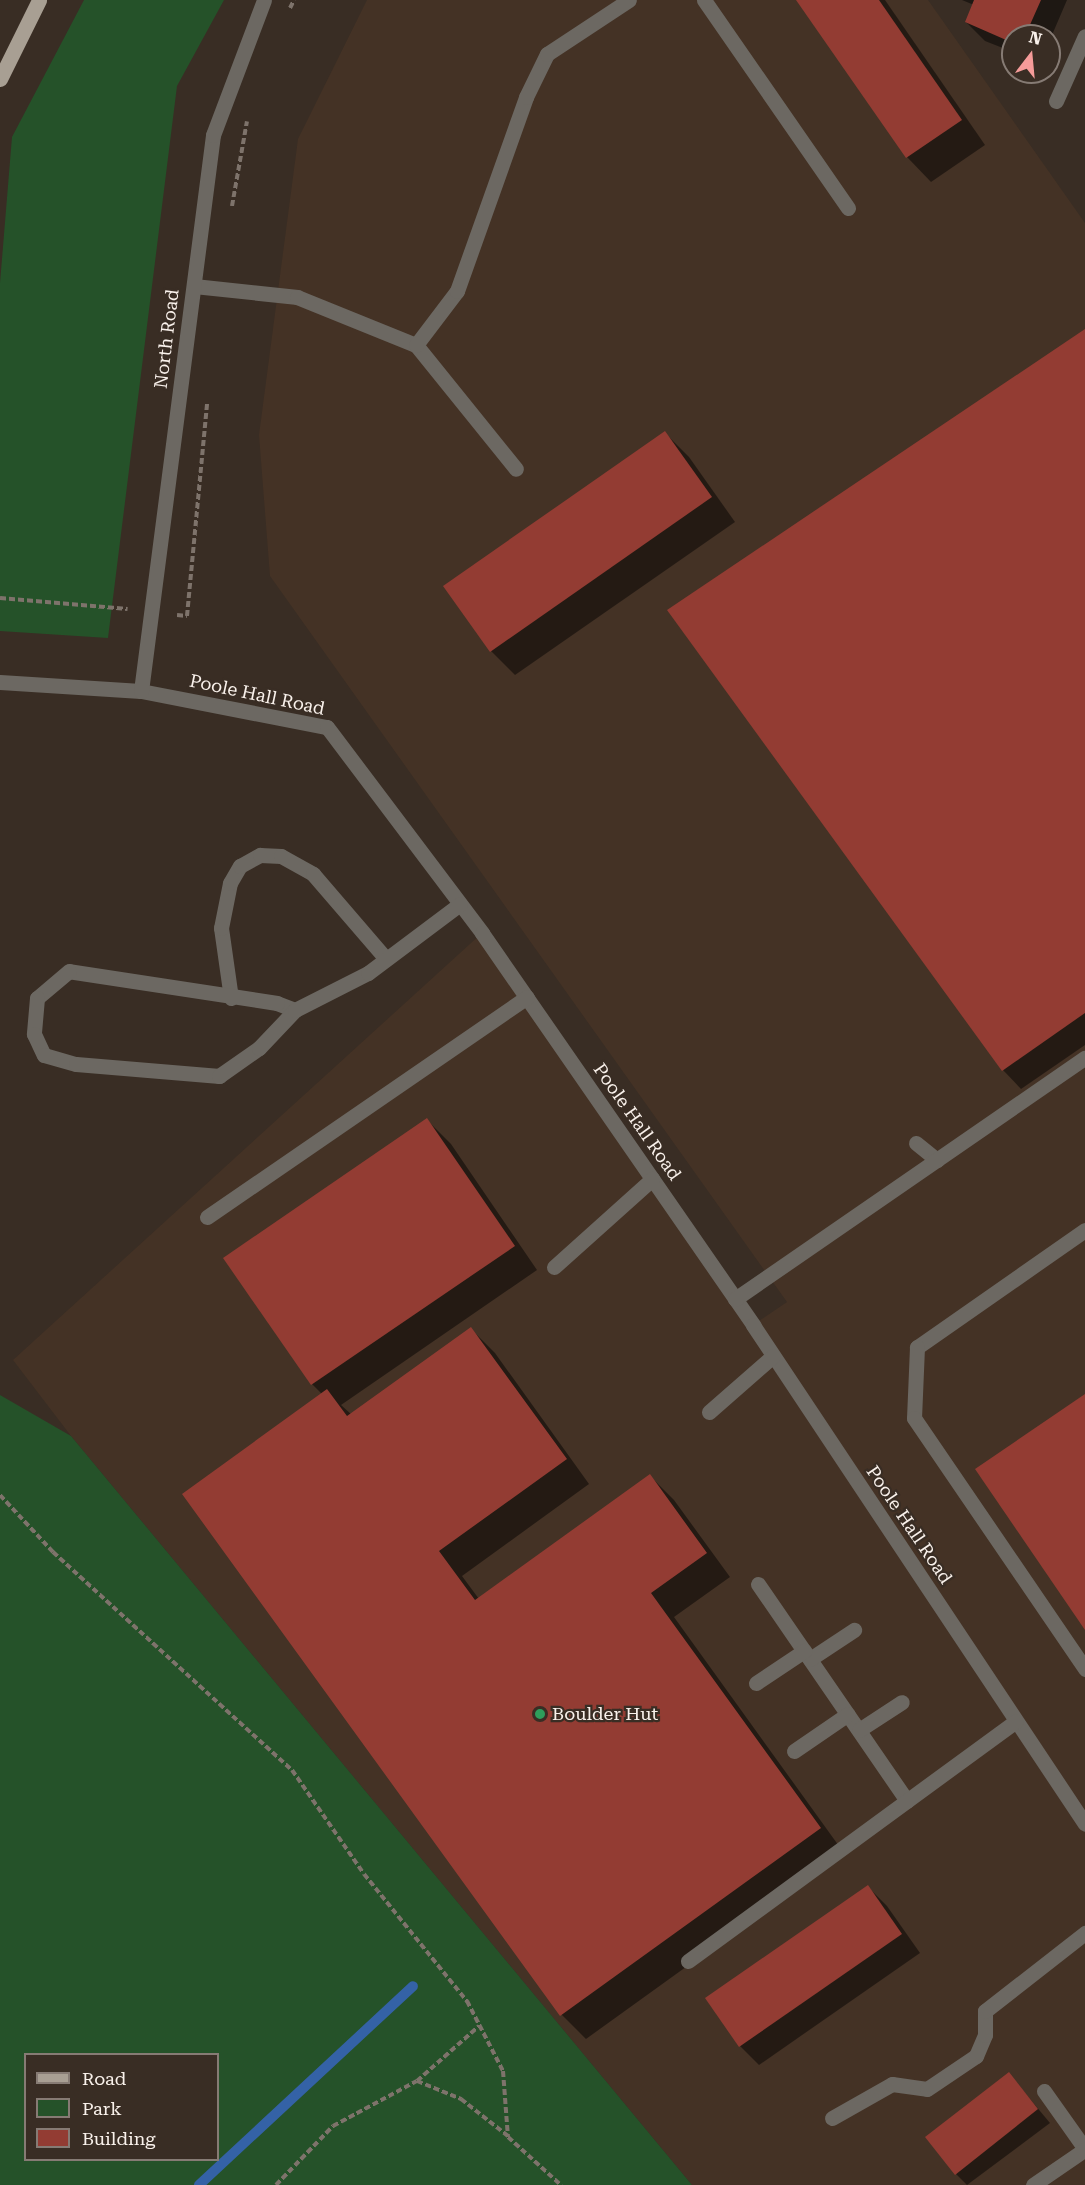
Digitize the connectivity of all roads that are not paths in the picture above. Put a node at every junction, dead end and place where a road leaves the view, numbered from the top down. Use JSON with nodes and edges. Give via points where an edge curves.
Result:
{"nodes":[{"id":1,"x":39,"y":0,"type":"edge"},
{"id":2,"x":264,"y":0,"type":"edge"},
{"id":3,"x":629,"y":0,"type":"edge"},
{"id":4,"x":704,"y":0,"type":"edge"},
{"id":5,"x":1085,"y":36,"type":"edge"},
{"id":6,"x":0,"y":79,"type":"edge"},
{"id":7,"x":1056,"y":101,"type":"dead end"},
{"id":8,"x":848,"y":208,"type":"dead end"},
{"id":9,"x":194,"y":286,"type":"junction"},
{"id":10,"x":416,"y":345,"type":"junction"},
{"id":11,"x":516,"y":469,"type":"dead end"},
{"id":12,"x":0,"y":682,"type":"edge"},
{"id":13,"x":141,"y":691,"type":"junction"},
{"id":14,"x":460,"y":904,"type":"junction"},
{"id":15,"x":387,"y":959,"type":"junction"},
{"id":16,"x":231,"y":998,"type":"junction"},
{"id":17,"x":527,"y":998,"type":"junction"},
{"id":18,"x":295,"y":1010,"type":"junction"},
{"id":19,"x":1085,"y":1058,"type":"edge"},
{"id":20,"x":916,"y":1143,"type":"dead end"},
{"id":21,"x":937,"y":1160,"type":"junction"},
{"id":22,"x":652,"y":1179,"type":"junction"},
{"id":23,"x":207,"y":1217,"type":"dead end"},
{"id":24,"x":1085,"y":1230,"type":"edge"},
{"id":25,"x":554,"y":1267,"type":"dead end"},
{"id":26,"x":735,"y":1299,"type":"junction"},
{"id":27,"x":773,"y":1356,"type":"junction"},
{"id":28,"x":709,"y":1412,"type":"dead end"},
{"id":29,"x":758,"y":1584,"type":"dead end"},
{"id":30,"x":854,"y":1630,"type":"dead end"},
{"id":31,"x":807,"y":1655,"type":"junction"},
{"id":32,"x":1085,"y":1669,"type":"edge"},
{"id":33,"x":756,"y":1683,"type":"dead end"},
{"id":34,"x":902,"y":1702,"type":"dead end"},
{"id":35,"x":848,"y":1714,"type":"junction"},
{"id":36,"x":1016,"y":1720,"type":"junction"},
{"id":37,"x":859,"y":1731,"type":"junction"},
{"id":38,"x":794,"y":1751,"type":"dead end"},
{"id":39,"x":907,"y":1800,"type":"junction"},
{"id":40,"x":1085,"y":1824,"type":"edge"},
{"id":41,"x":1085,"y":1933,"type":"edge"},
{"id":42,"x":688,"y":1961,"type":"dead end"},
{"id":43,"x":1044,"y":2091,"type":"dead end"},
{"id":44,"x":831,"y":2118,"type":"dead end"},
{"id":45,"x":1085,"y":2149,"type":"edge"},
{"id":46,"x":1033,"y":2185,"type":"edge"}],
"edges":[{"from":1,"to":6,"type":"main road"},
{"from":2,"to":9,"type":"street","name":"North Road","via":[[213,135]]},
{"from":3,"to":10,"type":"street","via":[[548,54],[526,97],[457,291]]},
{"from":4,"to":8,"type":"street"},
{"from":5,"to":7,"type":"street"},
{"from":9,"to":10,"type":"street","via":[[297,297]]},
{"from":9,"to":13,"type":"street","name":"North Road"},
{"from":10,"to":11,"type":"street"},
{"from":12,"to":13,"type":"street","name":"Poole Hall Road"},
{"from":13,"to":14,"type":"street","name":"Poole Hall Road","via":[[327,727]]},
{"from":14,"to":15,"type":"street"},
{"from":14,"to":17,"type":"street","name":"Poole Hall Road"},
{"from":15,"to":16,"type":"street","via":[[314,874],[281,856],[260,855],[240,866],[230,883],[223,917],[221,928]]},
{"from":15,"to":18,"type":"street","via":[[368,973]]},
{"from":16,"to":18,"type":"street","via":[[277,1003]]},
{"from":16,"to":18,"type":"street","via":[[69,971],[37,998],[34,1034],[44,1055],[76,1064],[219,1076],[259,1048]]},
{"from":17,"to":22,"type":"street","name":"Poole Hall Road"},
{"from":17,"to":23,"type":"street"},
{"from":19,"to":21,"type":"street"},
{"from":20,"to":21,"type":"street"},
{"from":21,"to":26,"type":"street"},
{"from":22,"to":25,"type":"street"},
{"from":22,"to":26,"type":"street","name":"Poole Hall Road"},
{"from":24,"to":32,"type":"street","via":[[917,1347],[914,1418]]},
{"from":26,"to":27,"type":"street","name":"Poole Hall Road"},
{"from":27,"to":28,"type":"street"},
{"from":27,"to":36,"type":"street","name":"Poole Hall Road"},
{"from":29,"to":31,"type":"street"},
{"from":30,"to":31,"type":"street"},
{"from":31,"to":33,"type":"street"},
{"from":31,"to":35,"type":"street"},
{"from":34,"to":37,"type":"street"},
{"from":35,"to":37,"type":"street"},
{"from":35,"to":38,"type":"street"},
{"from":36,"to":39,"type":"street"},
{"from":36,"to":40,"type":"street","name":"Poole Hall Road"},
{"from":37,"to":39,"type":"street"},
{"from":39,"to":42,"type":"street"},
{"from":41,"to":44,"type":"street","via":[[985,2011],[985,2036],[976,2056],[927,2089],[892,2084]]},
{"from":43,"to":45,"type":"street"},
{"from":45,"to":46,"type":"street"}]}
